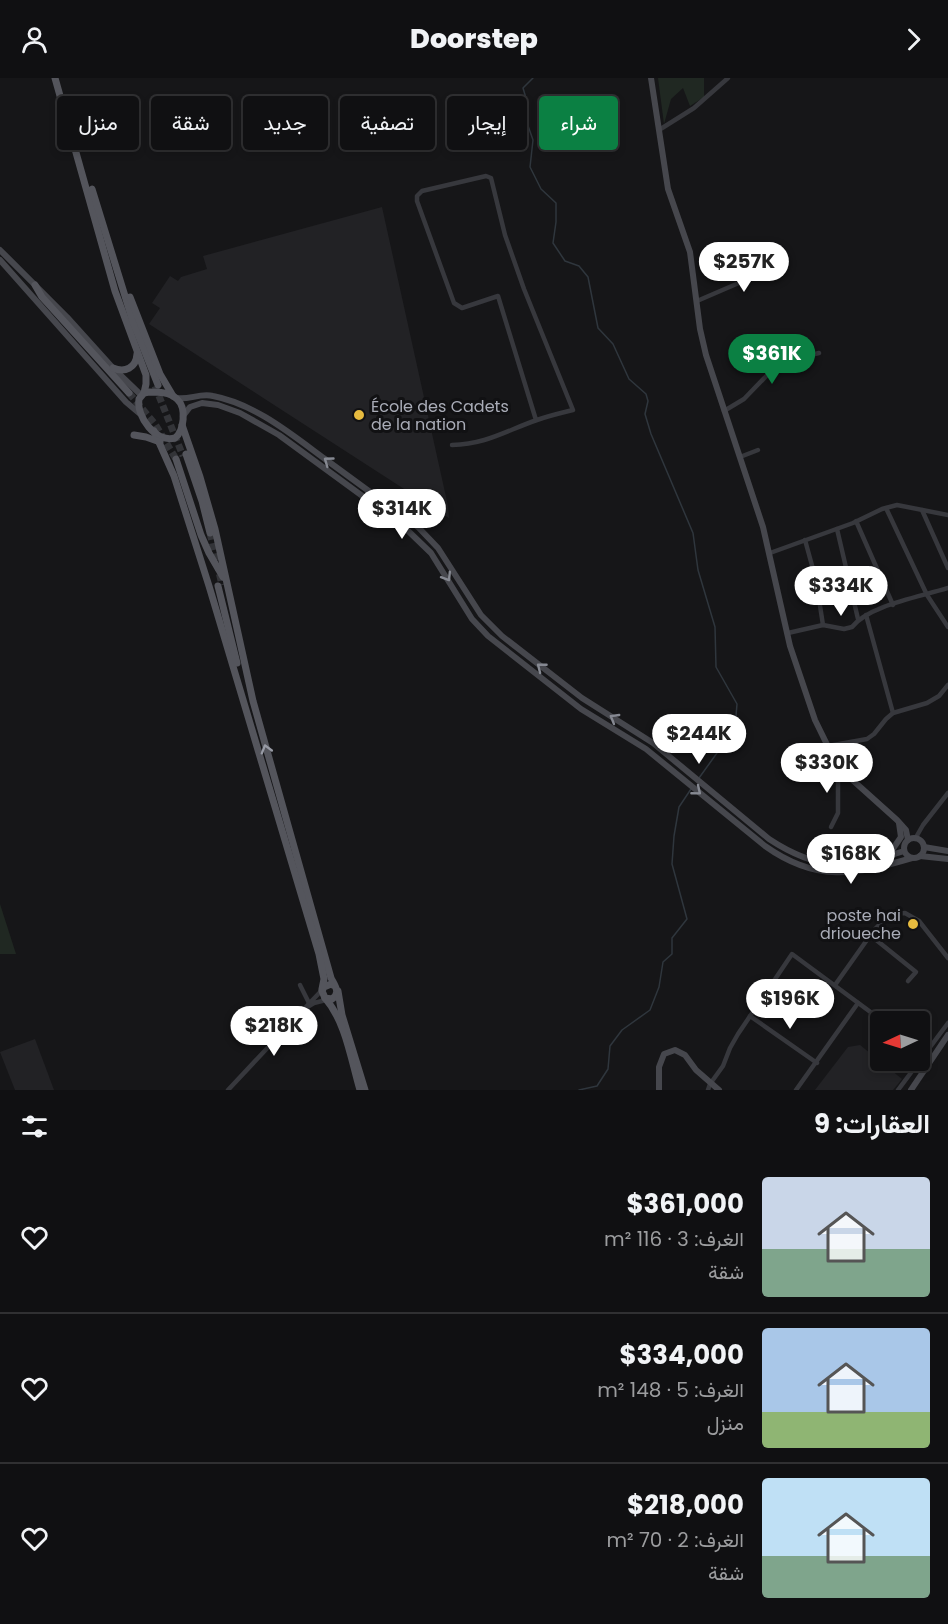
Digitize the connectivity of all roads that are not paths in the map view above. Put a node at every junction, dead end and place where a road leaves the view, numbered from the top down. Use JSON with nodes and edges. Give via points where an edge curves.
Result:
{"nodes":[{"id":1,"x":56,"y":78,"type":"edge"},
{"id":2,"x":651,"y":78,"type":"edge"},
{"id":3,"x":728,"y":78,"type":"edge"},
{"id":4,"x":659,"y":130,"type":"junction"},
{"id":5,"x":106,"y":245,"type":"junction"},
{"id":6,"x":0,"y":250,"type":"edge"},
{"id":7,"x":774,"y":258,"type":"dead end"},
{"id":8,"x":0,"y":260,"type":"edge"},
{"id":9,"x":35,"y":285,"type":"junction"},
{"id":10,"x":30,"y":293,"type":"joint"},
{"id":11,"x":697,"y":301,"type":"junction"},
{"id":12,"x":137,"y":352,"type":"junction"},
{"id":13,"x":819,"y":353,"type":"dead end"},
{"id":14,"x":113,"y":368,"type":"junction"},
{"id":15,"x":157,"y":385,"type":"tunnel mouth"},
{"id":16,"x":141,"y":394,"type":"junction"},
{"id":17,"x":127,"y":397,"type":"junction"},
{"id":18,"x":175,"y":397,"type":"junction"},
{"id":19,"x":724,"y":411,"type":"junction"},
{"id":20,"x":139,"y":413,"type":"junction"},
{"id":21,"x":182,"y":417,"type":"junction"},
{"id":22,"x":536,"y":420,"type":"junction"},
{"id":23,"x":182,"y":425,"type":"junction"},
{"id":24,"x":153,"y":431,"type":"junction"},
{"id":25,"x":134,"y":435,"type":"dead end"},
{"id":26,"x":160,"y":442,"type":"junction"},
{"id":27,"x":452,"y":445,"type":"dead end"},
{"id":28,"x":758,"y":450,"type":"dead end"},
{"id":29,"x":180,"y":457,"type":"junction"},
{"id":30,"x":740,"y":457,"type":"junction"},
{"id":31,"x":886,"y":508,"type":"junction"},
{"id":32,"x":921,"y":510,"type":"junction"},
{"id":33,"x":948,"y":515,"type":"edge"},
{"id":34,"x":856,"y":521,"type":"junction"},
{"id":35,"x":837,"y":529,"type":"junction"},
{"id":36,"x":208,"y":533,"type":"tunnel mouth"},
{"id":37,"x":805,"y":540,"type":"junction"},
{"id":38,"x":770,"y":553,"type":"junction"},
{"id":39,"x":948,"y":568,"type":"edge"},
{"id":40,"x":223,"y":585,"type":"junction"},
{"id":41,"x":209,"y":586,"type":"junction"},
{"id":42,"x":948,"y":588,"type":"edge"},
{"id":43,"x":927,"y":595,"type":"junction"},
{"id":44,"x":893,"y":605,"type":"junction"},
{"id":45,"x":866,"y":615,"type":"junction"},
{"id":46,"x":858,"y":619,"type":"junction"},
{"id":47,"x":824,"y":625,"type":"junction"},
{"id":48,"x":948,"y":627,"type":"edge"},
{"id":49,"x":788,"y":633,"type":"junction"},
{"id":50,"x":948,"y":685,"type":"edge"},
{"id":51,"x":245,"y":707,"type":"junction"},
{"id":52,"x":893,"y":713,"type":"junction"},
{"id":53,"x":829,"y":748,"type":"junction"},
{"id":54,"x":838,"y":767,"type":"junction"},
{"id":55,"x":948,"y":793,"type":"edge"},
{"id":56,"x":897,"y":820,"type":"junction"},
{"id":57,"x":831,"y":827,"type":"dead end"},
{"id":58,"x":912,"y":839,"type":"junction"},
{"id":59,"x":924,"y":847,"type":"junction"},
{"id":60,"x":904,"y":851,"type":"junction"},
{"id":61,"x":948,"y":851,"type":"edge"},
{"id":62,"x":888,"y":856,"type":"junction"},
{"id":63,"x":920,"y":856,"type":"junction"},
{"id":64,"x":912,"y":858,"type":"junction"},
{"id":65,"x":948,"y":859,"type":"edge"},
{"id":66,"x":870,"y":935,"type":"junction"},
{"id":67,"x":948,"y":958,"type":"edge"},
{"id":68,"x":908,"y":981,"type":"dead end"},
{"id":69,"x":300,"y":985,"type":"dead end"},
{"id":70,"x":835,"y":985,"type":"junction"},
{"id":71,"x":336,"y":989,"type":"junction"},
{"id":72,"x":325,"y":995,"type":"junction"},
{"id":73,"x":858,"y":1003,"type":"junction"},
{"id":74,"x":308,"y":1006,"type":"junction"},
{"id":75,"x":870,"y":1012,"type":"edge"},
{"id":76,"x":750,"y":1016,"type":"junction"},
{"id":77,"x":948,"y":1023,"type":"edge"},
{"id":78,"x":948,"y":1035,"type":"edge"},
{"id":79,"x":930,"y":1048,"type":"edge"},
{"id":80,"x":930,"y":1054,"type":"edge"},
{"id":81,"x":933,"y":1057,"type":"junction"},
{"id":82,"x":816,"y":1063,"type":"junction"},
{"id":83,"x":912,"y":1071,"type":"edge"},
{"id":84,"x":709,"y":1087,"type":"edge"},
{"id":85,"x":915,"y":1089,"type":"edge"},
{"id":86,"x":228,"y":1090,"type":"edge"},
{"id":87,"x":360,"y":1090,"type":"edge"},
{"id":88,"x":365,"y":1090,"type":"edge"},
{"id":89,"x":659,"y":1090,"type":"edge"},
{"id":90,"x":718,"y":1090,"type":"edge"},
{"id":91,"x":796,"y":1090,"type":"edge"},
{"id":92,"x":898,"y":1090,"type":"edge"}],
"edges":[{"from":1,"to":5,"type":"main road"},
{"from":2,"to":4,"type":"street"},
{"from":3,"to":4,"type":"street","via":[[694,108]]},
{"from":4,"to":11,"type":"street","via":[[668,189],[690,252]]},
{"from":5,"to":12,"type":"main road","via":[[117,298]]},
{"from":5,"to":15,"type":"main road"},
{"from":5,"to":18,"type":"main road","via":[[160,374]]},
{"from":6,"to":9,"type":"street"},
{"from":7,"to":11,"type":"street","via":[[748,279]]},
{"from":8,"to":10,"type":"street"},
{"from":9,"to":14,"type":"street"},
{"from":9,"to":17,"type":"main road"},
{"from":10,"to":17,"type":"main road","via":[[43,301]]},
{"from":11,"to":19,"type":"street","via":[[699,329]]},
{"from":12,"to":14,"type":"main road","via":[[137,360],[130,368]]},
{"from":12,"to":16,"type":"main road","via":[[146,375]]},
{"from":13,"to":19,"type":"street","via":[[774,368],[744,399]]},
{"from":14,"to":16,"type":"street"},
{"from":16,"to":17,"type":"street"},
{"from":16,"to":18,"type":"main road","via":[[154,392]]},
{"from":16,"to":20,"type":"main road"},
{"from":17,"to":20,"type":"street"},
{"from":18,"to":21,"type":"main road"},
{"from":62,"to":18,"type":"street","one_way":true,"via":[[835,865],[795,855],[769,839],[647,739],[587,702],[493,628],[468,597],[438,548],[418,527],[283,428],[252,411],[212,396]]},
{"from":19,"to":30,"type":"street"},
{"from":20,"to":24,"type":"main road"},
{"from":21,"to":23,"type":"main road"},
{"from":21,"to":64,"type":"street","one_way":true,"via":[[198,404],[218,405],[253,420],[298,449],[412,533],[431,554],[480,629],[497,644],[581,709],[636,742],[765,846],[791,862],[821,872],[851,873]]},
{"from":22,"to":22,"type":"street","via":[[498,296],[462,308],[454,303],[417,201],[422,190],[491,178],[524,289],[573,410]]},
{"from":22,"to":27,"type":"street","via":[[492,439]]},
{"from":23,"to":24,"type":"main road","via":[[180,434],[171,440]]},
{"from":23,"to":40,"type":"main road","via":[[201,477]]},
{"from":24,"to":26,"type":"main road"},
{"from":25,"to":26,"type":"main road"},
{"from":26,"to":41,"type":"main road"},
{"from":28,"to":30,"type":"street"},
{"from":29,"to":36,"type":"main road","via":[[197,485]]},
{"from":29,"to":40,"type":"main road","via":[[203,540]]},
{"from":29,"to":41,"type":"main road"},
{"from":30,"to":38,"type":"street"},
{"from":31,"to":32,"type":"street","via":[[897,505]]},
{"from":31,"to":34,"type":"street"},
{"from":31,"to":43,"type":"street"},
{"from":32,"to":33,"type":"street"},
{"from":32,"to":39,"type":"street"},
{"from":34,"to":35,"type":"street"},
{"from":34,"to":44,"type":"street"},
{"from":35,"to":37,"type":"street"},
{"from":35,"to":46,"type":"street"},
{"from":37,"to":38,"type":"street"},
{"from":37,"to":47,"type":"street"},
{"from":38,"to":49,"type":"street"},
{"from":40,"to":51,"type":"main road"},
{"from":71,"to":40,"type":"main road","one_way":true},
{"from":41,"to":51,"type":"main road"},
{"from":42,"to":43,"type":"street"},
{"from":43,"to":44,"type":"street"},
{"from":43,"to":48,"type":"street"},
{"from":44,"to":45,"type":"street"},
{"from":45,"to":46,"type":"street"},
{"from":45,"to":52,"type":"street"},
{"from":46,"to":47,"type":"street","via":[[852,627]]},
{"from":47,"to":49,"type":"street"},
{"from":49,"to":53,"type":"street","via":[[805,692]]},
{"from":50,"to":52,"type":"street","via":[[927,703]]},
{"from":51,"to":72,"type":"main road","via":[[319,954]]},
{"from":52,"to":53,"type":"street","via":[[867,739]]},
{"from":53,"to":54,"type":"street"},
{"from":54,"to":56,"type":"street"},
{"from":54,"to":57,"type":"street","via":[[838,813]]},
{"from":55,"to":58,"type":"street"},
{"from":56,"to":58,"type":"street"},
{"from":56,"to":62,"type":"street","via":[[901,837]]},
{"from":58,"to":59,"type":"street"},
{"from":58,"to":60,"type":"street","via":[[904,845]]},
{"from":59,"to":61,"type":"street"},
{"from":59,"to":63,"type":"street"},
{"from":60,"to":62,"type":"street"},
{"from":60,"to":64,"type":"street"},
{"from":63,"to":64,"type":"street"},
{"from":63,"to":65,"type":"street"},
{"from":66,"to":67,"type":"street","via":[[889,915],[905,913],[919,921]]},
{"from":66,"to":68,"type":"street","via":[[916,972]]},
{"from":66,"to":70,"type":"street"},
{"from":69,"to":74,"type":"street"},
{"from":70,"to":73,"type":"street"},
{"from":70,"to":76,"type":"street","via":[[792,954]]},
{"from":71,"to":72,"type":"main road","via":[[336,996]]},
{"from":71,"to":72,"type":"main road","via":[[328,984]]},
{"from":71,"to":88,"type":"main road"},
{"from":72,"to":74,"type":"street"},
{"from":72,"to":74,"type":"street"},
{"from":72,"to":87,"type":"main road","via":[[340,1022]]},
{"from":73,"to":75,"type":"street"},
{"from":73,"to":82,"type":"street"},
{"from":74,"to":86,"type":"street"},
{"from":76,"to":82,"type":"street"},
{"from":76,"to":84,"type":"street"},
{"from":77,"to":79,"type":"street"},
{"from":78,"to":81,"type":"street"},
{"from":80,"to":81,"type":"street"},
{"from":81,"to":85,"type":"street"},
{"from":82,"to":91,"type":"street"},
{"from":83,"to":92,"type":"street"},
{"from":84,"to":89,"type":"street","via":[[685,1055],[668,1051],[660,1059]]},
{"from":84,"to":90,"type":"street"}]}
